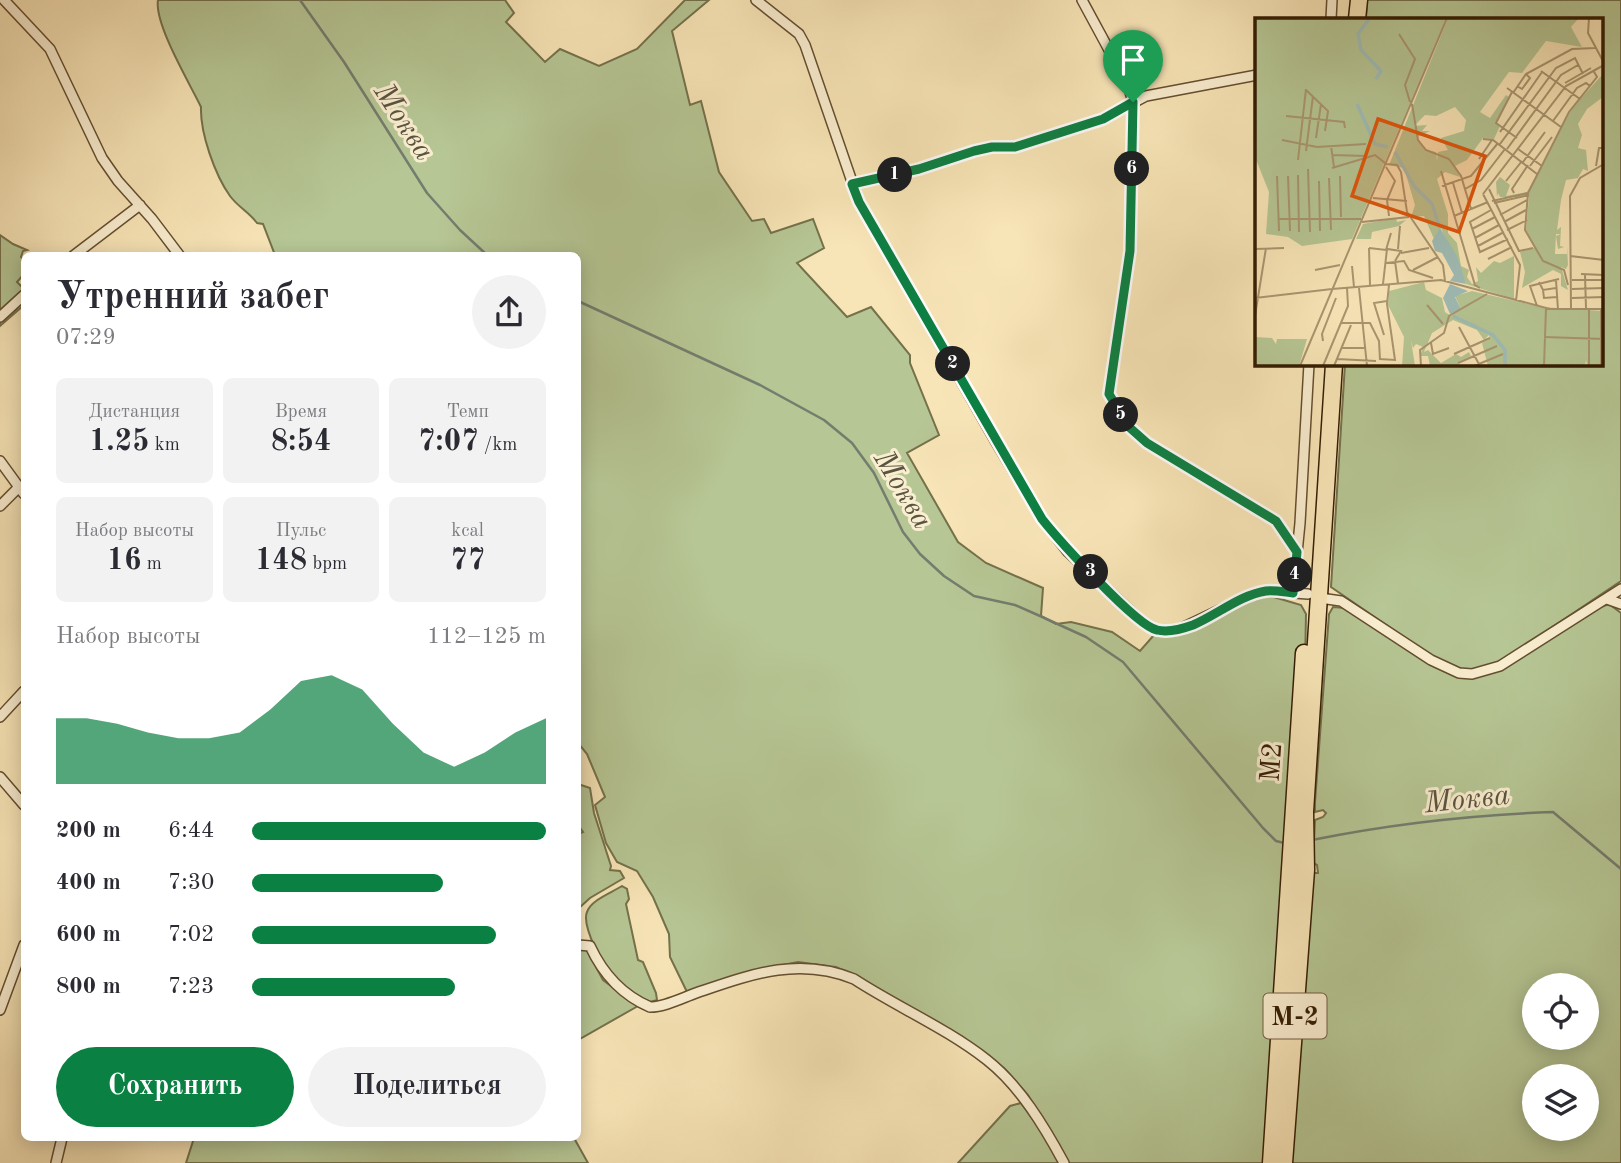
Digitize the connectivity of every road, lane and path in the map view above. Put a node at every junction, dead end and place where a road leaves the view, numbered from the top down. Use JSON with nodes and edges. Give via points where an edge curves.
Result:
{"nodes":[{"id":1,"x":4,"y":0,"type":"edge"},
{"id":2,"x":756,"y":0,"type":"edge"},
{"id":3,"x":1082,"y":0,"type":"edge"},
{"id":4,"x":1332,"y":0,"type":"edge"},
{"id":5,"x":1348,"y":0,"type":"edge"},
{"id":6,"x":1359,"y":0,"type":"edge"},
{"id":7,"x":1331,"y":18,"type":"edge"},
{"id":8,"x":1347,"y":18,"type":"edge"},
{"id":9,"x":1357,"y":18,"type":"edge"},
{"id":10,"x":1255,"y":75,"type":"edge"},
{"id":11,"x":1133,"y":102,"type":"junction"},
{"id":12,"x":852,"y":184,"type":"junction"},
{"id":13,"x":140,"y":205,"type":"junction"},
{"id":14,"x":78,"y":252,"type":"edge"},
{"id":15,"x":177,"y":252,"type":"edge"},
{"id":16,"x":21,"y":298,"type":"edge"},
{"id":17,"x":0,"y":317,"type":"edge"},
{"id":18,"x":1309,"y":366,"type":"edge"},
{"id":19,"x":1324,"y":366,"type":"edge"},
{"id":20,"x":1334,"y":366,"type":"edge"},
{"id":21,"x":0,"y":461,"type":"edge"},
{"id":22,"x":21,"y":490,"type":"edge"},
{"id":23,"x":21,"y":492,"type":"edge"},
{"id":24,"x":0,"y":506,"type":"edge"},
{"id":25,"x":1297,"y":552,"type":"junction"},
{"id":26,"x":1621,"y":589,"type":"edge"},
{"id":27,"x":1307,"y":595,"type":"junction"},
{"id":28,"x":1606,"y":599,"type":"junction"},
{"id":29,"x":1621,"y":604,"type":"edge"},
{"id":30,"x":21,"y":694,"type":"edge"},
{"id":31,"x":0,"y":717,"type":"edge"},
{"id":32,"x":0,"y":777,"type":"edge"},
{"id":33,"x":21,"y":802,"type":"edge"},
{"id":34,"x":581,"y":945,"type":"edge"},
{"id":35,"x":21,"y":953,"type":"edge"},
{"id":36,"x":0,"y":1010,"type":"edge"},
{"id":37,"x":61,"y":1141,"type":"edge"},
{"id":38,"x":56,"y":1163,"type":"edge"},
{"id":39,"x":1064,"y":1163,"type":"edge"},
{"id":40,"x":1271,"y":1163,"type":"edge"},
{"id":41,"x":1284,"y":1163,"type":"edge"}],
"edges":[{"from":1,"to":13,"type":"street","via":[[50,49],[102,158]]},
{"from":2,"to":12,"type":"street","via":[[799,34],[805,45]]},
{"from":3,"to":11,"type":"street"},
{"from":4,"to":7,"type":"street"},
{"from":5,"to":8,"type":"highway"},
{"from":6,"to":9,"type":"highway"},
{"from":10,"to":11,"type":"street"},
{"from":11,"to":12,"type":"street","via":[[1103,119],[1015,147],[974,151]]},
{"from":11,"to":25,"type":"street","via":[[1130,251],[1109,394],[1129,427],[1147,443],[1276,521]]},
{"from":12,"to":27,"type":"street","via":[[1042,519],[1068,552],[1139,619],[1155,630],[1169,631],[1266,591]]},
{"from":13,"to":14,"type":"street"},
{"from":13,"to":15,"type":"street"},
{"from":16,"to":17,"type":"street"},
{"from":18,"to":25,"type":"street"},
{"from":19,"to":27,"type":"highway","name":"М2"},
{"from":20,"to":41,"type":"highway","number":"М-2","via":[[1305,812],[1306,870]]},
{"from":21,"to":22,"type":"street"},
{"from":23,"to":24,"type":"street"},
{"from":25,"to":27,"type":"street"},
{"from":26,"to":28,"type":"street"},
{"from":27,"to":28,"type":"street","via":[[1341,601],[1430,660],[1472,674],[1500,666]]},
{"from":27,"to":40,"type":"highway","name":"М2"},
{"from":28,"to":29,"type":"street"},
{"from":30,"to":31,"type":"street"},
{"from":32,"to":33,"type":"street"},
{"from":34,"to":39,"type":"street","via":[[590,946],[612,982],[650,1007],[752,974],[836,971],[988,1061],[1032,1110]]},
{"from":35,"to":36,"type":"street"},
{"from":37,"to":38,"type":"street"}]}
